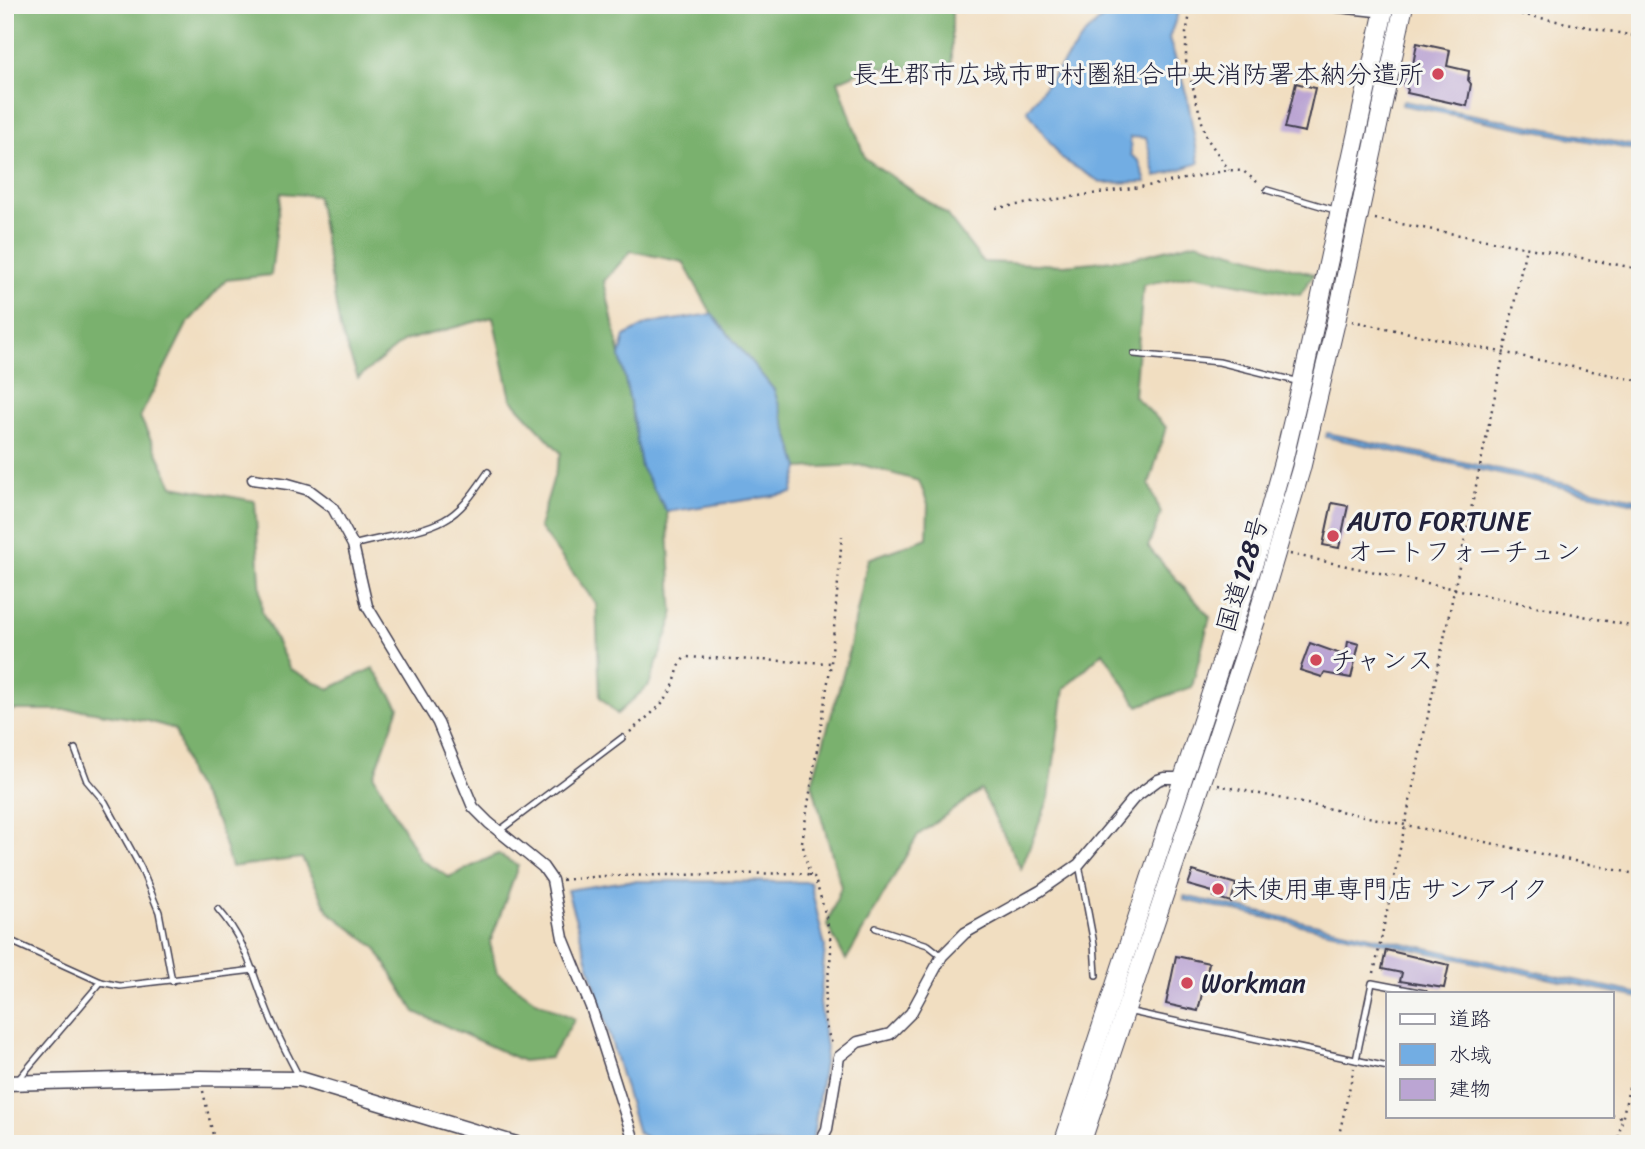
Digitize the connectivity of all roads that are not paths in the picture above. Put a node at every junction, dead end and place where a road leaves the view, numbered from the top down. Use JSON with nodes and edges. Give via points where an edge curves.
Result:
{"nodes":[{"id":1,"x":1297,"y":5,"type":"edge"},
{"id":2,"x":1404,"y":5,"type":"edge"},
{"id":3,"x":1384,"y":10,"type":"edge"},
{"id":4,"x":1267,"y":190,"type":"road end"},
{"id":5,"x":1340,"y":212,"type":"junction"},
{"id":6,"x":1134,"y":354,"type":"dead end"},
{"id":7,"x":1302,"y":383,"type":"junction"},
{"id":8,"x":1321,"y":388,"type":"junction"},
{"id":9,"x":488,"y":472,"type":"dead end"},
{"id":10,"x":253,"y":479,"type":"dead end"},
{"id":11,"x":353,"y":545,"type":"junction"},
{"id":12,"x":622,"y":738,"type":"road end"},
{"id":13,"x":75,"y":749,"type":"dead end"},
{"id":14,"x":1184,"y":778,"type":"junction"},
{"id":15,"x":499,"y":831,"type":"junction"},
{"id":16,"x":1079,"y":864,"type":"junction"},
{"id":17,"x":218,"y":909,"type":"dead end"},
{"id":18,"x":876,"y":928,"type":"dead end"},
{"id":19,"x":13,"y":942,"type":"dead end"},
{"id":20,"x":942,"y":956,"type":"junction"},
{"id":21,"x":254,"y":970,"type":"junction"},
{"id":22,"x":1096,"y":975,"type":"dead end"},
{"id":23,"x":172,"y":981,"type":"junction"},
{"id":24,"x":101,"y":982,"type":"junction"},
{"id":25,"x":1418,"y":992,"type":"edge"},
{"id":26,"x":1117,"y":1007,"type":"junction"},
{"id":27,"x":1356,"y":1060,"type":"junction"},
{"id":28,"x":1386,"y":1067,"type":"edge"},
{"id":29,"x":300,"y":1079,"type":"junction"},
{"id":30,"x":10,"y":1083,"type":"edge"},
{"id":31,"x":516,"y":1144,"type":"edge"},
{"id":32,"x":635,"y":1144,"type":"edge"},
{"id":33,"x":819,"y":1144,"type":"edge"},
{"id":34,"x":1063,"y":1144,"type":"edge"},
{"id":35,"x":1082,"y":1144,"type":"edge"}],
"edges":[{"from":1,"to":3,"type":"lane"},
{"from":2,"to":8,"type":"highway","name":"国道128号"},
{"from":3,"to":5,"type":"highway","name":"国道128号"},
{"from":4,"to":5,"type":"lane"},
{"from":5,"to":7,"type":"highway","name":"国道128号"},
{"from":6,"to":7,"type":"lane","via":[[1219,362]]},
{"from":7,"to":8,"type":"lane"},
{"from":7,"to":14,"type":"highway","name":"国道128号","via":[[1259,547]]},
{"from":8,"to":26,"type":"highway","name":"国道128号","via":[[1277,551],[1202,782]]},
{"from":9,"to":11,"type":"lane","via":[[470,498],[445,520]]},
{"from":10,"to":11,"type":"street","via":[[309,490],[333,508]]},
{"from":11,"to":15,"type":"street","via":[[367,606],[438,723],[473,807]]},
{"from":12,"to":15,"type":"lane"},
{"from":13,"to":23,"type":"lane","via":[[87,781],[105,802],[141,868],[159,912]]},
{"from":14,"to":16,"type":"street","via":[[1158,780],[1134,797]]},
{"from":14,"to":26,"type":"highway","name":"国道128号"},
{"from":15,"to":32,"type":"street","via":[[552,880],[563,938],[591,1007]]},
{"from":16,"to":20,"type":"street","via":[[965,933]]},
{"from":16,"to":22,"type":"lane"},
{"from":17,"to":21,"type":"lane","via":[[234,927]]},
{"from":18,"to":20,"type":"lane","via":[[928,945]]},
{"from":19,"to":24,"type":"lane"},
{"from":20,"to":33,"type":"street","via":[[911,1013],[890,1034],[858,1042],[839,1057],[827,1129]]},
{"from":21,"to":23,"type":"lane"},
{"from":21,"to":29,"type":"lane","via":[[269,1016]]},
{"from":23,"to":24,"type":"lane","via":[[120,986]]},
{"from":24,"to":30,"type":"lane"},
{"from":25,"to":27,"type":"lane","via":[[1372,983]]},
{"from":26,"to":27,"type":"lane"},
{"from":26,"to":34,"type":"highway","name":"国道128号"},
{"from":26,"to":35,"type":"highway","name":"国道128号"},
{"from":27,"to":28,"type":"lane"},
{"from":29,"to":30,"type":"street"},
{"from":29,"to":31,"type":"street"}]}
